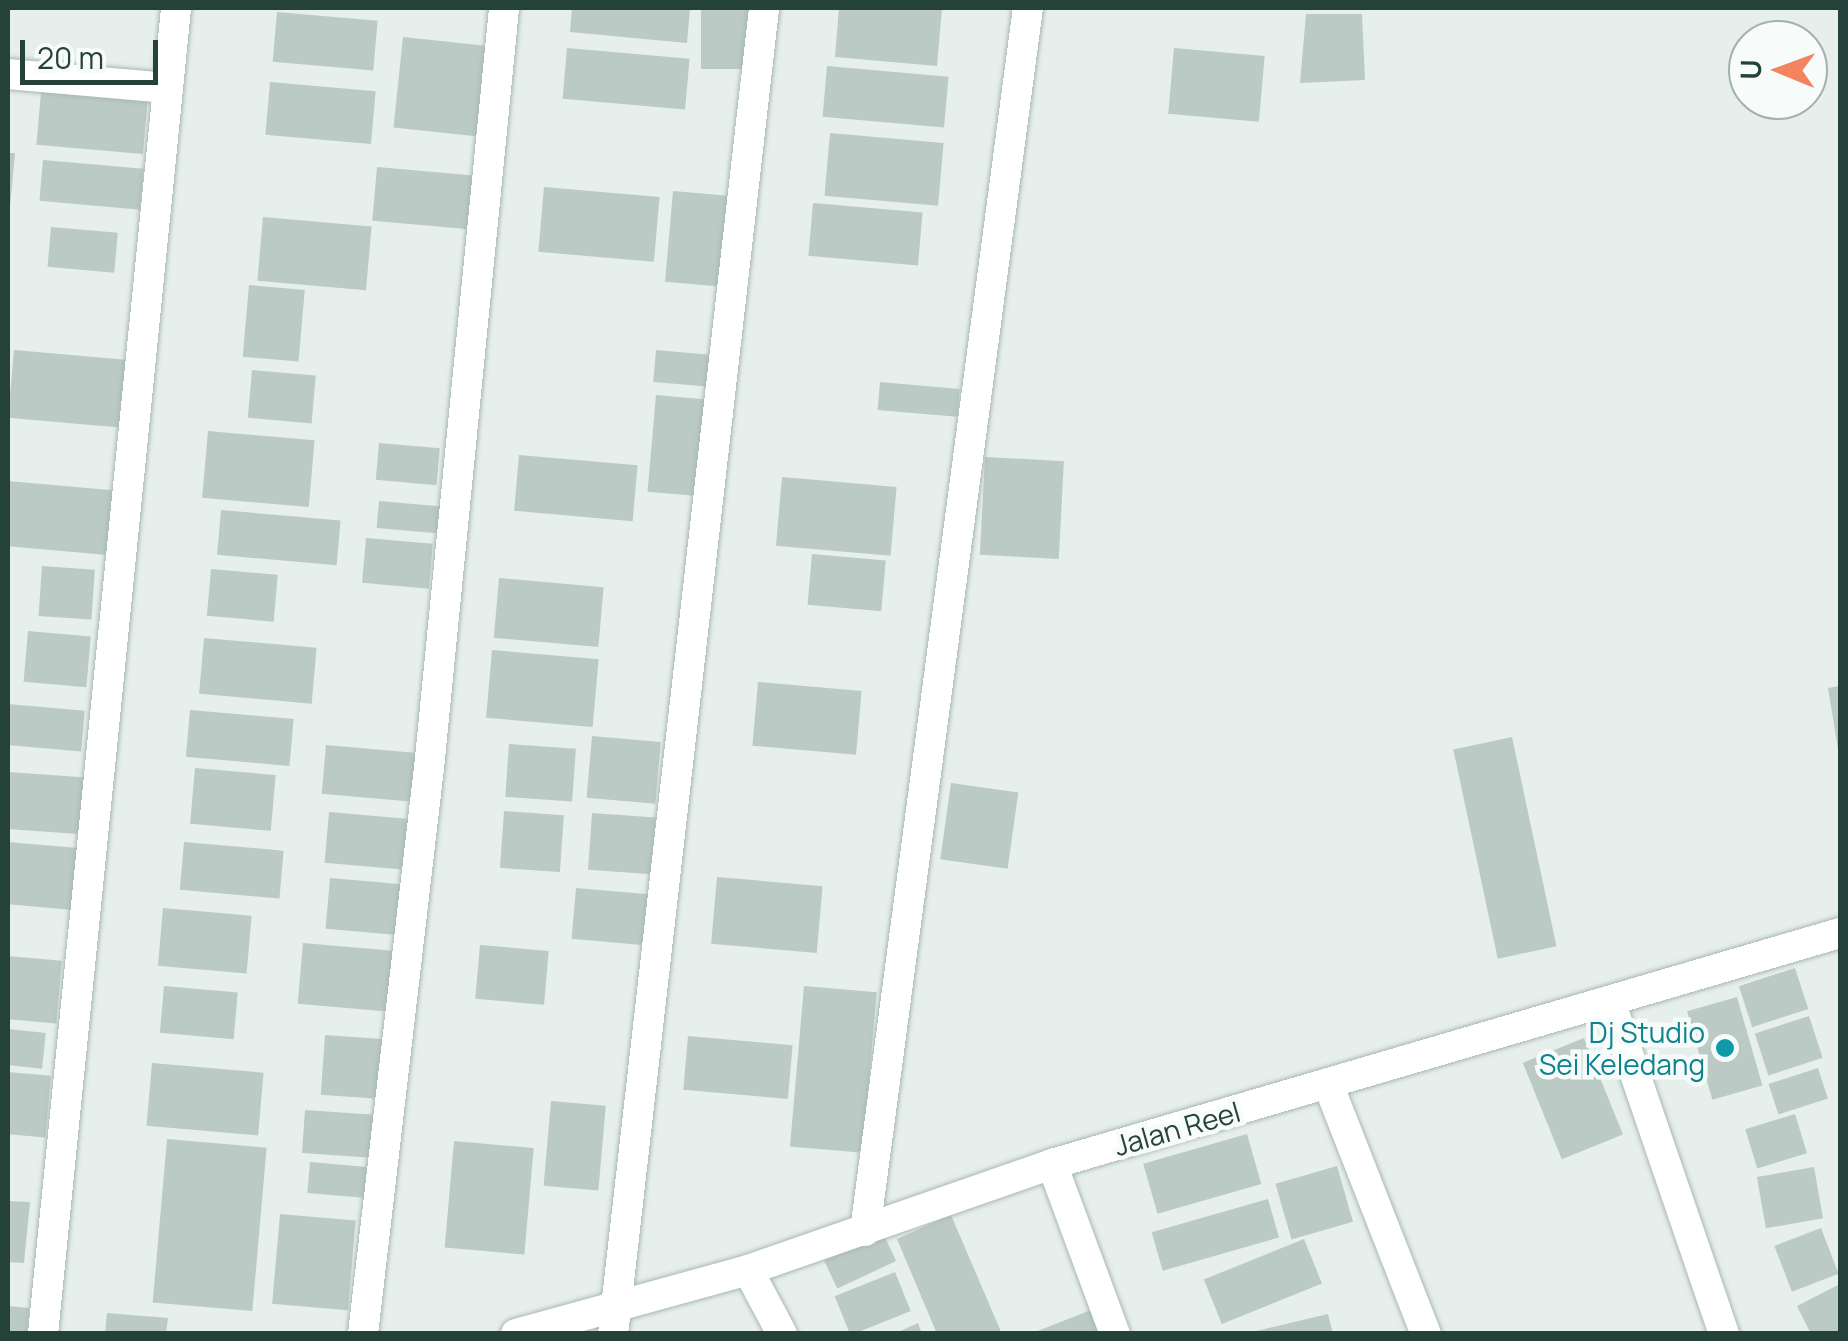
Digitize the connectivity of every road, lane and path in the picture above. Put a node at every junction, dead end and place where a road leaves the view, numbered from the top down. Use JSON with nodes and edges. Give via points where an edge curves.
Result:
{"nodes":[{"id":1,"x":176,"y":8,"type":"edge"},
{"id":2,"x":504,"y":8,"type":"edge"},
{"id":3,"x":764,"y":8,"type":"edge"},
{"id":4,"x":1028,"y":8,"type":"edge"},
{"id":5,"x":8,"y":74,"type":"edge"},
{"id":6,"x":167,"y":88,"type":"junction"},
{"id":7,"x":1840,"y":933,"type":"edge"},
{"id":8,"x":1610,"y":1001,"type":"junction"},
{"id":9,"x":1328,"y":1084,"type":"junction"},
{"id":10,"x":1052,"y":1164,"type":"junction"},
{"id":11,"x":865,"y":1231,"type":"junction"},
{"id":12,"x":748,"y":1270,"type":"junction"},
{"id":13,"x":615,"y":1319,"type":"edge"},
{"id":14,"x":44,"y":1334,"type":"edge"},
{"id":15,"x":363,"y":1334,"type":"edge"},
{"id":16,"x":516,"y":1334,"type":"edge"},
{"id":17,"x":782,"y":1334,"type":"edge"},
{"id":18,"x":1116,"y":1334,"type":"edge"},
{"id":19,"x":1426,"y":1334,"type":"edge"},
{"id":20,"x":1724,"y":1334,"type":"edge"}],
"edges":[{"from":1,"to":6,"type":"street"},
{"from":2,"to":15,"type":"street","via":[[429,768]]},
{"from":3,"to":13,"type":"street"},
{"from":4,"to":11,"type":"street"},
{"from":5,"to":6,"type":"street"},
{"from":6,"to":14,"type":"street"},
{"from":7,"to":8,"type":"street","name":"Jalan Reel"},
{"from":8,"to":9,"type":"street","name":"Jalan Reel"},
{"from":8,"to":20,"type":"street"},
{"from":9,"to":10,"type":"street","name":"Jalan Reel"},
{"from":9,"to":19,"type":"street"},
{"from":10,"to":11,"type":"street","name":"Jalan Reel"},
{"from":10,"to":18,"type":"street"},
{"from":11,"to":12,"type":"street","name":"Jalan Reel"},
{"from":12,"to":13,"type":"street","name":"Jalan Reel"},
{"from":12,"to":17,"type":"street"},
{"from":13,"to":16,"type":"street","name":"Jalan Reel"}]}
